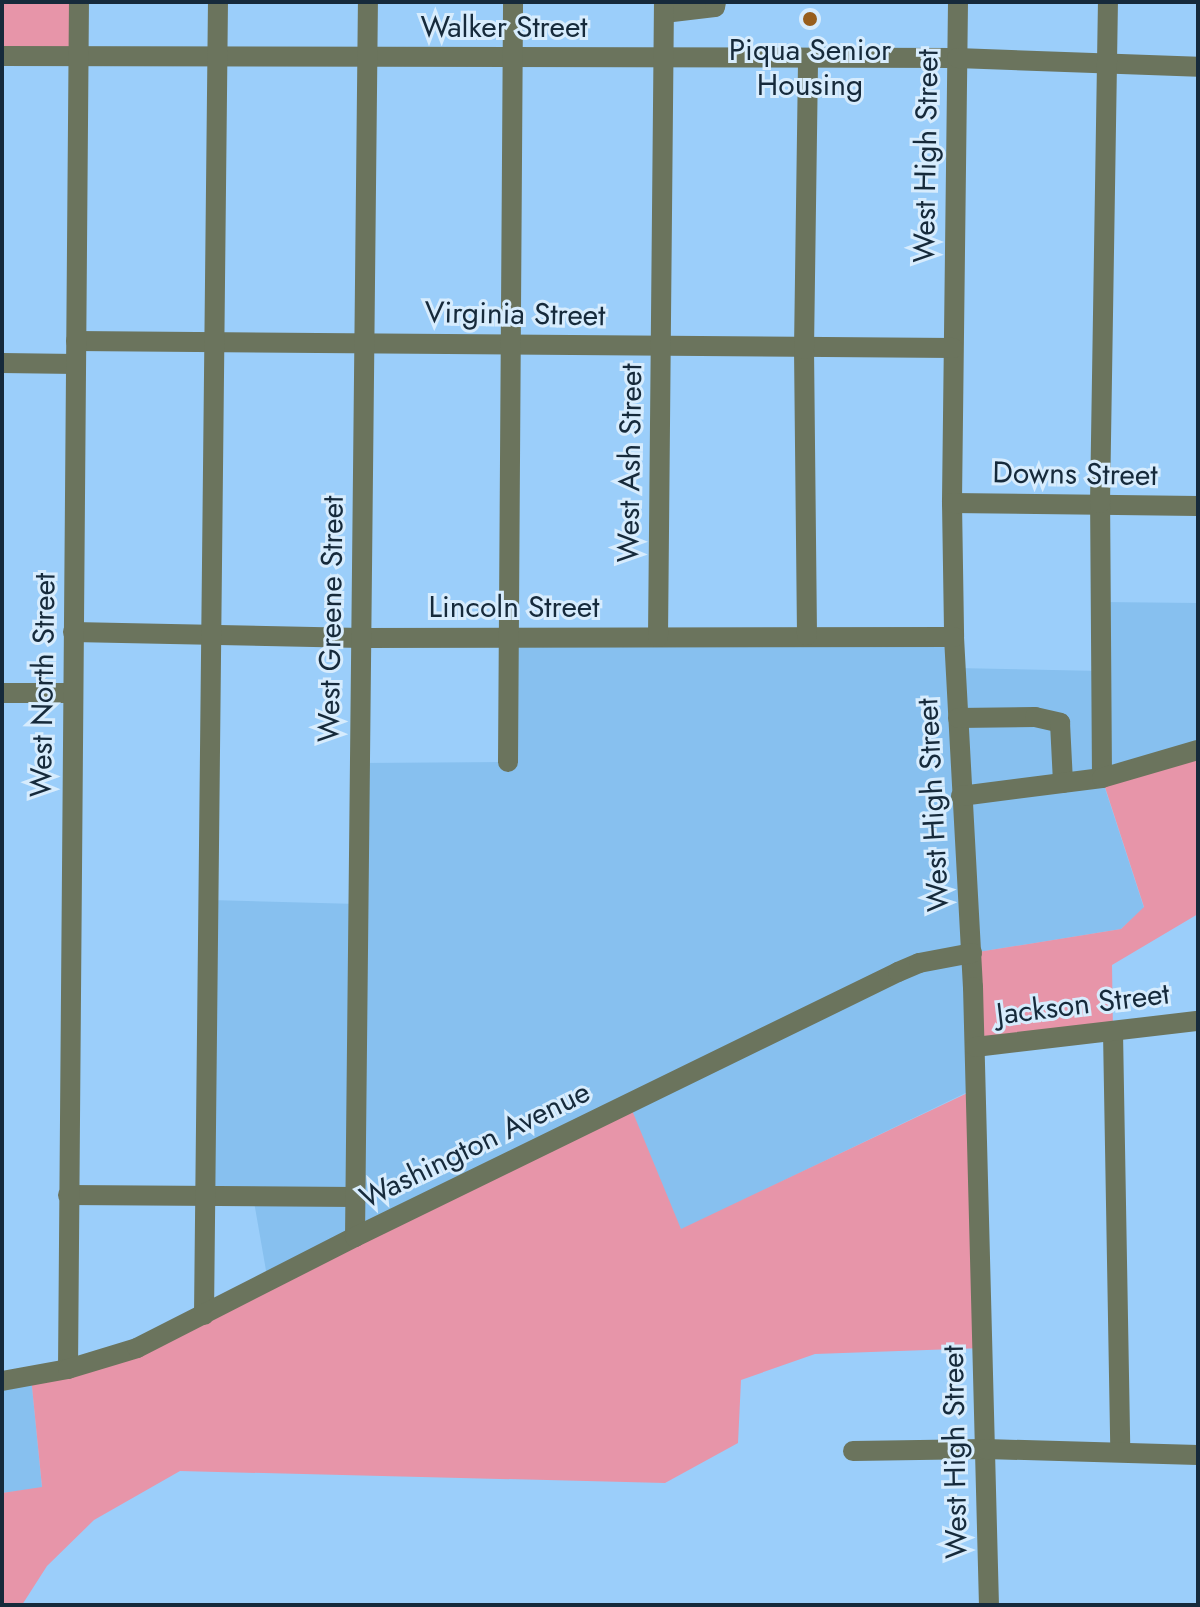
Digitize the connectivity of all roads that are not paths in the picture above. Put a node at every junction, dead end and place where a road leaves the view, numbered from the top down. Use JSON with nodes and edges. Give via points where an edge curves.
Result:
{"nodes":[{"id":1,"x":79,"y":2,"type":"edge"},
{"id":2,"x":218,"y":2,"type":"edge"},
{"id":3,"x":368,"y":2,"type":"edge"},
{"id":4,"x":513,"y":2,"type":"edge"},
{"id":5,"x":716,"y":2,"type":"edge"},
{"id":6,"x":958,"y":2,"type":"edge"},
{"id":7,"x":1108,"y":2,"type":"edge"},
{"id":8,"x":664,"y":7,"type":"edge"},
{"id":9,"x":513,"y":55,"type":"junction"},
{"id":10,"x":2,"y":56,"type":"edge"},
{"id":11,"x":78,"y":56,"type":"junction"},
{"id":12,"x":217,"y":56,"type":"junction"},
{"id":13,"x":367,"y":57,"type":"junction"},
{"id":14,"x":664,"y":58,"type":"junction"},
{"id":15,"x":957,"y":58,"type":"junction"},
{"id":16,"x":808,"y":59,"type":"junction"},
{"id":17,"x":1107,"y":62,"type":"junction"},
{"id":18,"x":1198,"y":67,"type":"edge"},
{"id":19,"x":76,"y":341,"type":"junction"},
{"id":20,"x":212,"y":341,"type":"junction"},
{"id":21,"x":364,"y":342,"type":"junction"},
{"id":22,"x":513,"y":344,"type":"junction"},
{"id":23,"x":661,"y":346,"type":"junction"},
{"id":24,"x":953,"y":348,"type":"junction"},
{"id":25,"x":804,"y":349,"type":"junction"},
{"id":26,"x":2,"y":363,"type":"edge"},
{"id":27,"x":76,"y":364,"type":"junction"},
{"id":28,"x":952,"y":503,"type":"junction"},
{"id":29,"x":1100,"y":503,"type":"junction"},
{"id":30,"x":1198,"y":506,"type":"edge"},
{"id":31,"x":73,"y":632,"type":"junction"},
{"id":32,"x":213,"y":635,"type":"junction"},
{"id":33,"x":807,"y":635,"type":"junction"},
{"id":34,"x":512,"y":637,"type":"junction"},
{"id":35,"x":658,"y":637,"type":"junction"},
{"id":36,"x":954,"y":637,"type":"junction"},
{"id":37,"x":361,"y":638,"type":"junction"},
{"id":38,"x":2,"y":693,"type":"edge"},
{"id":39,"x":73,"y":693,"type":"junction"},
{"id":40,"x":958,"y":718,"type":"junction"},
{"id":41,"x":1198,"y":750,"type":"edge"},
{"id":42,"x":508,"y":762,"type":"dead end"},
{"id":43,"x":1102,"y":778,"type":"junction"},
{"id":44,"x":1063,"y":783,"type":"junction"},
{"id":45,"x":961,"y":796,"type":"junction"},
{"id":46,"x":972,"y":953,"type":"junction"},
{"id":47,"x":1198,"y":1021,"type":"edge"},
{"id":48,"x":1113,"y":1032,"type":"junction"},
{"id":49,"x":975,"y":1047,"type":"junction"},
{"id":50,"x":68,"y":1195,"type":"junction"},
{"id":51,"x":206,"y":1195,"type":"junction"},
{"id":52,"x":355,"y":1197,"type":"junction"},
{"id":53,"x":355,"y":1237,"type":"junction"},
{"id":54,"x":204,"y":1315,"type":"junction"},
{"id":55,"x":68,"y":1369,"type":"junction"},
{"id":56,"x":2,"y":1381,"type":"edge"},
{"id":57,"x":985,"y":1449,"type":"junction"},
{"id":58,"x":853,"y":1451,"type":"dead end"},
{"id":59,"x":1120,"y":1451,"type":"junction"},
{"id":60,"x":1198,"y":1455,"type":"edge"},
{"id":61,"x":989,"y":1605,"type":"edge"}],
"edges":[{"from":1,"to":11,"type":"street","name":"West North Street"},
{"from":2,"to":12,"type":"street"},
{"from":3,"to":13,"type":"street","name":"West Greene Street"},
{"from":4,"to":9,"type":"street"},
{"from":5,"to":8,"type":"street","via":[[715,7]]},
{"from":6,"to":15,"type":"street","name":"West High Street"},
{"from":7,"to":17,"type":"street"},
{"from":8,"to":14,"type":"street","name":"West Ash Street"},
{"from":9,"to":13,"type":"street","name":"Walker Street"},
{"from":9,"to":14,"type":"street","name":"Walker Street"},
{"from":9,"to":22,"type":"street"},
{"from":10,"to":11,"type":"street","name":"Walker Street"},
{"from":11,"to":12,"type":"street","name":"Walker Street"},
{"from":11,"to":19,"type":"street","name":"West North Street"},
{"from":12,"to":13,"type":"street","name":"Walker Street"},
{"from":12,"to":20,"type":"street"},
{"from":13,"to":21,"type":"street","name":"West Greene Street"},
{"from":14,"to":16,"type":"street","name":"Walker Street"},
{"from":14,"to":23,"type":"street","name":"West Ash Street"},
{"from":15,"to":16,"type":"street","name":"Walker Street"},
{"from":15,"to":17,"type":"street","name":"Walker Street"},
{"from":15,"to":24,"type":"street","name":"West High Street"},
{"from":16,"to":25,"type":"street"},
{"from":17,"to":18,"type":"street","name":"Walker Street"},
{"from":17,"to":29,"type":"street"},
{"from":19,"to":20,"type":"street","name":"Virginia Street"},
{"from":19,"to":27,"type":"street","name":"West North Street"},
{"from":20,"to":21,"type":"street","name":"Virginia Street"},
{"from":20,"to":32,"type":"street"},
{"from":21,"to":22,"type":"street","name":"Virginia Street"},
{"from":21,"to":37,"type":"street","name":"West Greene Street"},
{"from":22,"to":23,"type":"street","name":"Virginia Street"},
{"from":22,"to":34,"type":"street"},
{"from":23,"to":25,"type":"street","name":"Virginia Street"},
{"from":23,"to":35,"type":"street","name":"West Ash Street"},
{"from":24,"to":25,"type":"street","name":"Virginia Street"},
{"from":24,"to":28,"type":"street","name":"West High Street"},
{"from":25,"to":33,"type":"street"},
{"from":26,"to":27,"type":"street"},
{"from":27,"to":31,"type":"street","name":"West North Street"},
{"from":28,"to":29,"type":"street","name":"Downs Street"},
{"from":28,"to":36,"type":"street","name":"West High Street"},
{"from":29,"to":30,"type":"street","name":"Downs Street"},
{"from":29,"to":43,"type":"street"},
{"from":31,"to":32,"type":"street","name":"Lincoln Street"},
{"from":31,"to":39,"type":"street","name":"West North Street"},
{"from":32,"to":37,"type":"street","name":"Lincoln Street"},
{"from":32,"to":51,"type":"street"},
{"from":33,"to":35,"type":"street","name":"Lincoln Street"},
{"from":33,"to":36,"type":"street","name":"Lincoln Street"},
{"from":34,"to":35,"type":"street","name":"Lincoln Street"},
{"from":34,"to":37,"type":"street","name":"Lincoln Street"},
{"from":34,"to":42,"type":"street"},
{"from":36,"to":40,"type":"street","name":"West High Street"},
{"from":37,"to":52,"type":"street","name":"West Greene Street"},
{"from":38,"to":39,"type":"street"},
{"from":39,"to":50,"type":"street","name":"West North Street"},
{"from":40,"to":44,"type":"street","via":[[1035,717],[1060,723]]},
{"from":40,"to":45,"type":"street","name":"West High Street"},
{"from":41,"to":43,"type":"street"},
{"from":43,"to":44,"type":"street"},
{"from":44,"to":45,"type":"street"},
{"from":45,"to":46,"type":"street","name":"West High Street"},
{"from":46,"to":49,"type":"street","name":"West High Street"},
{"from":46,"to":53,"type":"street","name":"Washington Avenue","via":[[898,972]]},
{"from":47,"to":48,"type":"street","name":"Jackson Street"},
{"from":48,"to":49,"type":"street","name":"Jackson Street"},
{"from":48,"to":59,"type":"street"},
{"from":49,"to":57,"type":"street","name":"West High Street"},
{"from":50,"to":51,"type":"street"},
{"from":50,"to":55,"type":"street","name":"West North Street"},
{"from":51,"to":52,"type":"street"},
{"from":51,"to":54,"type":"street"},
{"from":52,"to":53,"type":"street","name":"West Greene Street"},
{"from":53,"to":54,"type":"street","name":"Washington Avenue"},
{"from":54,"to":55,"type":"street","name":"Washington Avenue","via":[[137,1348]]},
{"from":55,"to":56,"type":"street","name":"Washington Avenue"},
{"from":57,"to":58,"type":"street"},
{"from":57,"to":59,"type":"street"},
{"from":57,"to":61,"type":"street","name":"West High Street"},
{"from":59,"to":60,"type":"street"}]}
